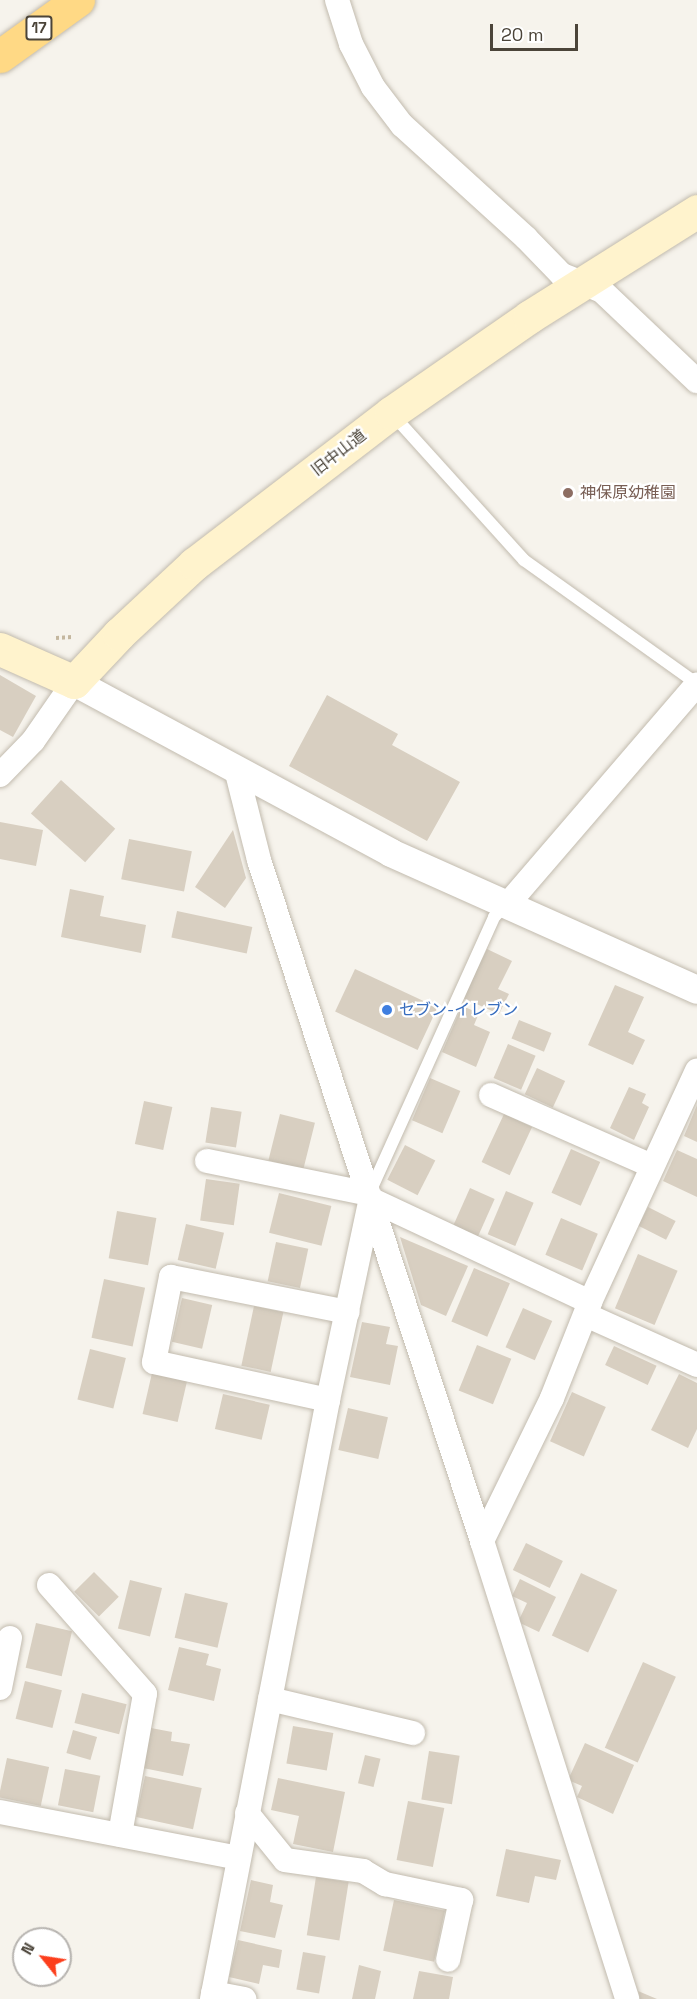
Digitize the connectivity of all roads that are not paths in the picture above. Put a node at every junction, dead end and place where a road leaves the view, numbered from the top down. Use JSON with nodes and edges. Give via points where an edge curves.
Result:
{"nodes":[{"id":1,"x":78,"y":0,"type":"edge"},
{"id":2,"x":337,"y":0,"type":"edge"},
{"id":3,"x":0,"y":56,"type":"edge"},
{"id":4,"x":697,"y":211,"type":"edge"},
{"id":5,"x":580,"y":283,"type":"junction"},
{"id":6,"x":697,"y":381,"type":"edge"},
{"id":7,"x":391,"y":413,"type":"junction"},
{"id":8,"x":0,"y":649,"type":"edge"},
{"id":9,"x":74,"y":682,"type":"junction"},
{"id":10,"x":697,"y":684,"type":"edge"},
{"id":11,"x":236,"y":769,"type":"junction"},
{"id":12,"x":0,"y":775,"type":"edge"},
{"id":13,"x":507,"y":904,"type":"junction"},
{"id":14,"x":697,"y":990,"type":"edge"},
{"id":15,"x":697,"y":1070,"type":"edge"},
{"id":16,"x":491,"y":1095,"type":"dead end"},
{"id":17,"x":207,"y":1161,"type":"dead end"},
{"id":18,"x":652,"y":1166,"type":"junction"},
{"id":19,"x":370,"y":1197,"type":"junction"},
{"id":20,"x":588,"y":1308,"type":"junction"},
{"id":21,"x":348,"y":1312,"type":"junction"},
{"id":22,"x":697,"y":1365,"type":"edge"},
{"id":23,"x":328,"y":1400,"type":"junction"},
{"id":24,"x":482,"y":1541,"type":"junction"},
{"id":25,"x":49,"y":1585,"type":"dead end"},
{"id":26,"x":10,"y":1638,"type":"dead end"},
{"id":27,"x":0,"y":1688,"type":"edge"},
{"id":28,"x":270,"y":1699,"type":"junction"},
{"id":29,"x":413,"y":1734,"type":"dead end"},
{"id":30,"x":0,"y":1812,"type":"edge"},
{"id":31,"x":247,"y":1813,"type":"junction"},
{"id":32,"x":120,"y":1835,"type":"junction"},
{"id":33,"x":238,"y":1858,"type":"junction"},
{"id":34,"x":448,"y":1959,"type":"dead end"},
{"id":35,"x":212,"y":1996,"type":"edge"},
{"id":36,"x":244,"y":1999,"type":"edge"},
{"id":37,"x":627,"y":1999,"type":"edge"}],
"edges":[{"from":1,"to":3,"type":"highway","number":"17"},
{"from":2,"to":5,"type":"street","via":[[351,44],[374,87],[402,125],[562,275]]},
{"from":4,"to":5,"type":"main road","name":"旧中山道"},
{"from":5,"to":6,"type":"street","via":[[602,291]]},
{"from":5,"to":7,"type":"main road","name":"旧中山道"},
{"from":7,"to":9,"type":"main road","name":"旧中山道","via":[[194,564]]},
{"from":7,"to":10,"type":"lane","via":[[524,560]]},
{"from":8,"to":9,"type":"main road"},
{"from":9,"to":11,"type":"street"},
{"from":9,"to":12,"type":"street","via":[[33,741]]},
{"from":10,"to":13,"type":"street"},
{"from":11,"to":13,"type":"street","via":[[391,853]]},
{"from":11,"to":19,"type":"street","via":[[259,860]]},
{"from":13,"to":14,"type":"street"},
{"from":13,"to":19,"type":"lane","via":[[494,917]]},
{"from":15,"to":18,"type":"street"},
{"from":16,"to":18,"type":"street"},
{"from":17,"to":19,"type":"street"},
{"from":18,"to":20,"type":"street"},
{"from":19,"to":20,"type":"street"},
{"from":19,"to":21,"type":"street"},
{"from":19,"to":24,"type":"street"},
{"from":20,"to":22,"type":"street"},
{"from":20,"to":24,"type":"street","via":[[552,1398]]},
{"from":21,"to":23,"type":"street"},
{"from":21,"to":23,"type":"street","via":[[171,1277],[154,1362]]},
{"from":23,"to":28,"type":"street"},
{"from":24,"to":37,"type":"street"},
{"from":25,"to":32,"type":"street","via":[[145,1694]]},
{"from":26,"to":27,"type":"street"},
{"from":28,"to":29,"type":"street"},
{"from":28,"to":31,"type":"street"},
{"from":30,"to":32,"type":"street"},
{"from":31,"to":33,"type":"street"},
{"from":31,"to":34,"type":"street","via":[[285,1860],[363,1870],[385,1884],[461,1900]]},
{"from":32,"to":33,"type":"street"},
{"from":33,"to":35,"type":"street"},
{"from":35,"to":36,"type":"street"}]}
